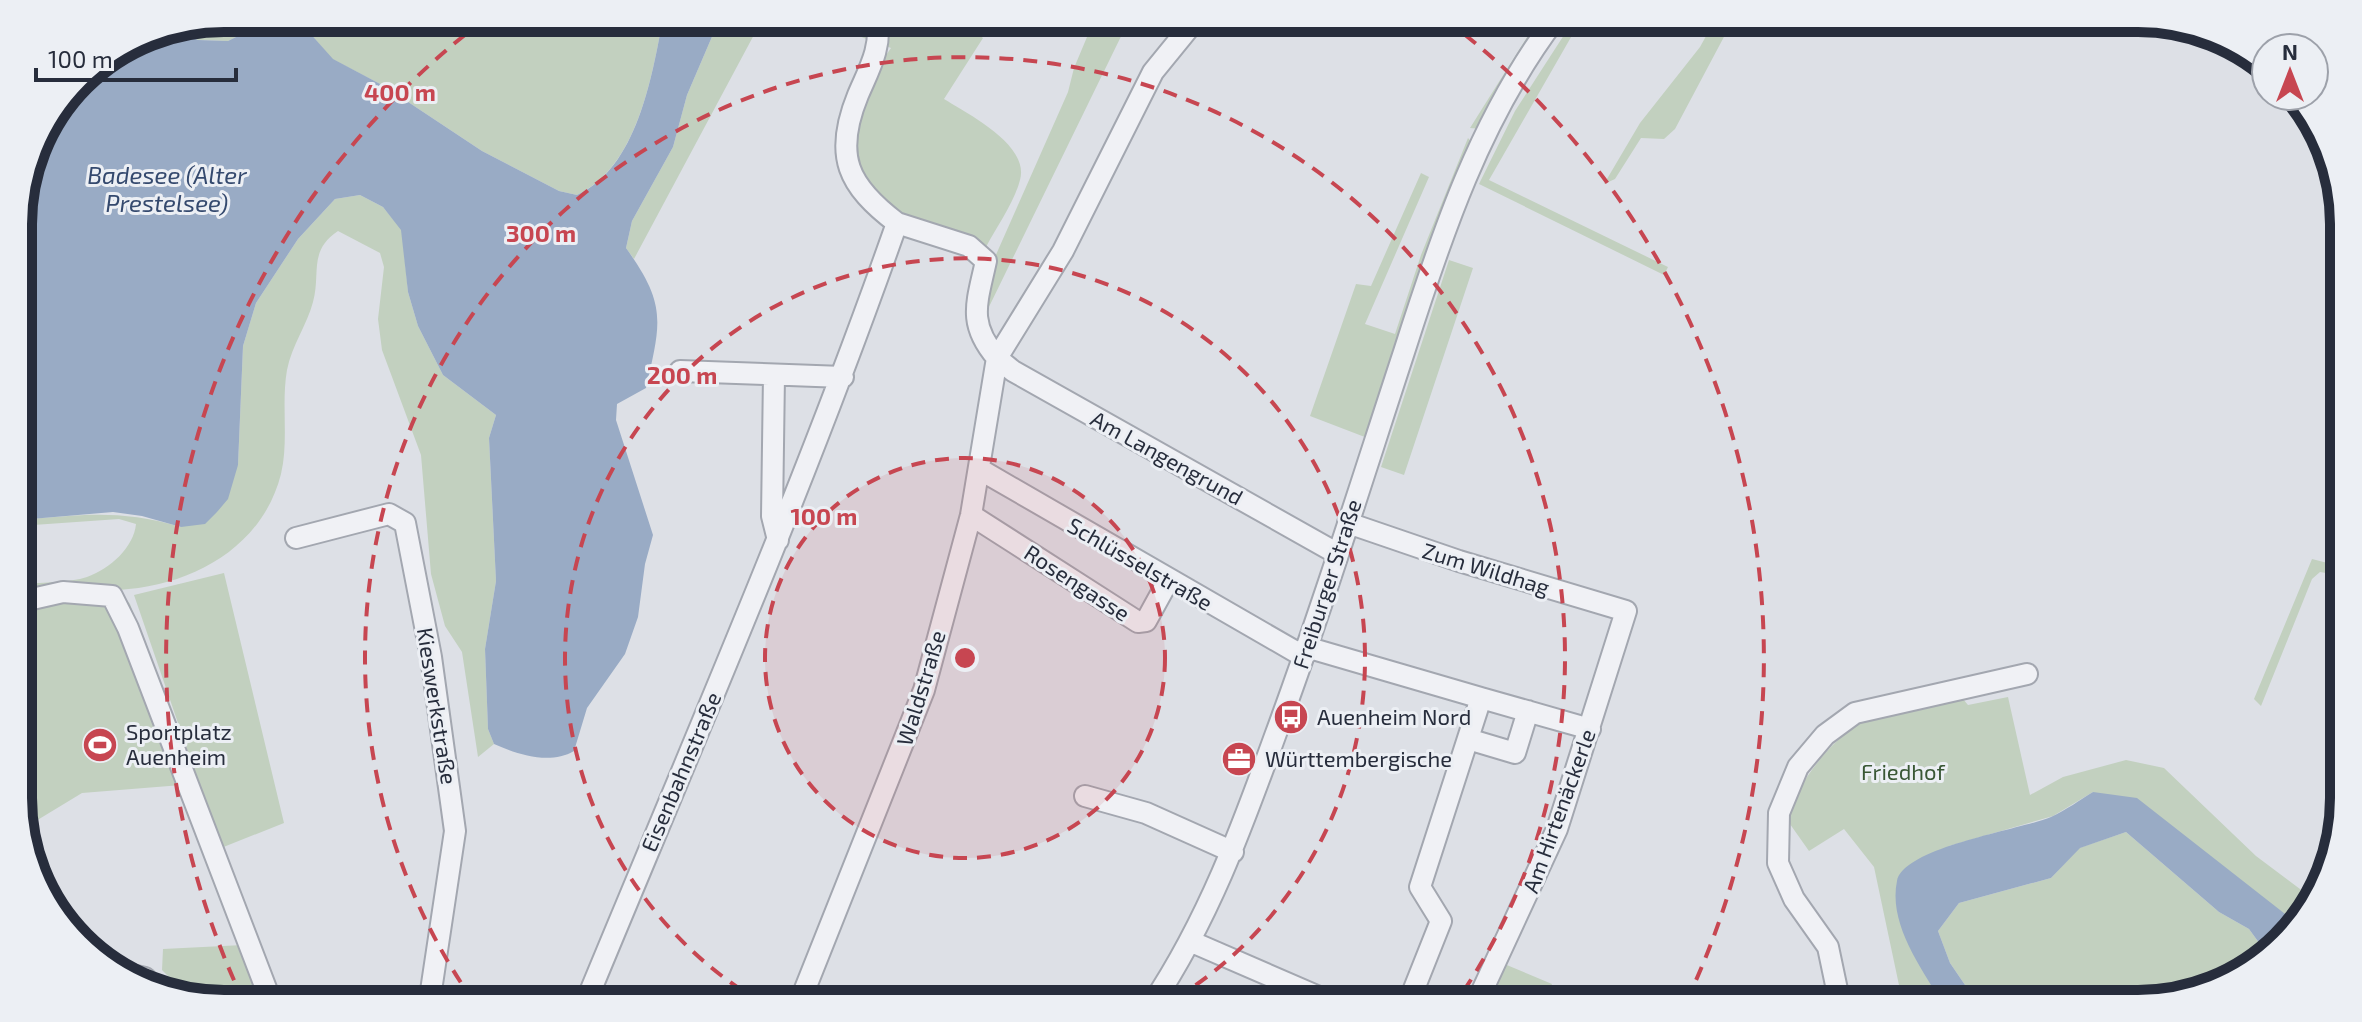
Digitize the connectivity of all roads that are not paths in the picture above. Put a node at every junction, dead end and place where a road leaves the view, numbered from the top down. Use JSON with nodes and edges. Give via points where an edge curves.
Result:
{"nodes":[{"id":1,"x":877,"y":32,"type":"edge"},
{"id":2,"x":1186,"y":32,"type":"edge"},
{"id":3,"x":1547,"y":32,"type":"edge"},
{"id":4,"x":897,"y":223,"type":"junction"},
{"id":5,"x":997,"y":358,"type":"junction"},
{"id":6,"x":680,"y":371,"type":"dead end"},
{"id":7,"x":774,"y":375,"type":"junction"},
{"id":8,"x":843,"y":377,"type":"junction"},
{"id":9,"x":979,"y":469,"type":"junction"},
{"id":10,"x":971,"y":515,"type":"junction"},
{"id":11,"x":1348,"y":523,"type":"junction"},
{"id":12,"x":296,"y":538,"type":"dead end"},
{"id":13,"x":778,"y":540,"type":"junction"},
{"id":14,"x":1338,"y":554,"type":"junction"},
{"id":15,"x":1168,"y":581,"type":"junction"},
{"id":16,"x":32,"y":599,"type":"edge"},
{"id":17,"x":1626,"y":611,"type":"joint"},
{"id":18,"x":1305,"y":652,"type":"junction"},
{"id":19,"x":2027,"y":674,"type":"dead end"},
{"id":20,"x":1481,"y":698,"type":"junction"},
{"id":21,"x":1528,"y":711,"type":"junction"},
{"id":22,"x":1590,"y":729,"type":"junction"},
{"id":23,"x":1468,"y":739,"type":"junction"},
{"id":24,"x":1085,"y":796,"type":"dead end"},
{"id":25,"x":1233,"y":852,"type":"junction"},
{"id":26,"x":1192,"y":942,"type":"junction"},
{"id":27,"x":267,"y":990,"type":"edge"},
{"id":28,"x":431,"y":990,"type":"edge"},
{"id":29,"x":591,"y":990,"type":"edge"},
{"id":30,"x":805,"y":990,"type":"edge"},
{"id":31,"x":1161,"y":990,"type":"edge"},
{"id":32,"x":1303,"y":990,"type":"edge"},
{"id":33,"x":1414,"y":990,"type":"edge"},
{"id":34,"x":1482,"y":990,"type":"edge"},
{"id":35,"x":1837,"y":990,"type":"edge"}],
"edges":[{"from":1,"to":4,"type":"street","via":[[876,58],[851,118],[849,168],[864,196]]},
{"from":2,"to":5,"type":"street","name":"Waldstraße","via":[[1153,72],[1063,251]]},
{"from":3,"to":11,"type":"street","name":"Freiburger Straße","via":[[1506,94],[1439,244]]},
{"from":4,"to":5,"type":"street","via":[[969,246],[986,261],[977,326]]},
{"from":4,"to":8,"type":"street","name":"Eisenbahnstraße"},
{"from":5,"to":9,"type":"street","name":"Waldstraße"},
{"from":5,"to":14,"type":"street","name":"Am Langengrund"},
{"from":6,"to":7,"type":"street"},
{"from":7,"to":8,"type":"street"},
{"from":7,"to":13,"type":"street","via":[[772,516]]},
{"from":8,"to":13,"type":"street","name":"Eisenbahnstraße"},
{"from":9,"to":10,"type":"street","name":"Waldstraße"},
{"from":9,"to":15,"type":"street","name":"Schlüsselstraße"},
{"from":10,"to":15,"type":"street","name":"Rosengasse","via":[[1138,622],[1146,621]]},
{"from":10,"to":30,"type":"street","name":"Waldstraße","via":[[918,708]]},
{"from":11,"to":14,"type":"street","name":"Freiburger Straße"},
{"from":11,"to":17,"type":"street","name":"Zum Wildhag"},
{"from":12,"to":28,"type":"street","name":"Kieswerkstraße","via":[[389,514],[405,523],[431,657],[455,831]]},
{"from":13,"to":29,"type":"street","name":"Eisenbahnstraße"},
{"from":14,"to":18,"type":"street","name":"Freiburger Straße"},
{"from":15,"to":18,"type":"street","name":"Schlüsselstraße"},
{"from":16,"to":27,"type":"street","via":[[63,592],[112,596],[204,819]]},
{"from":17,"to":22,"type":"street","name":"Am Hirtenäckerle"},
{"from":18,"to":20,"type":"street","name":"Schlüsselstraße"},
{"from":18,"to":25,"type":"street","name":"Freiburger Straße"},
{"from":19,"to":35,"type":"street","via":[[1855,713],[1825,735],[1798,767],[1776,826],[1778,863],[1794,899],[1828,947]]},
{"from":20,"to":21,"type":"street","name":"Schlüsselstraße"},
{"from":20,"to":23,"type":"street"},
{"from":21,"to":22,"type":"street","name":"Schlüsselstraße"},
{"from":21,"to":23,"type":"street","via":[[1515,753]]},
{"from":22,"to":34,"type":"street","name":"Am Hirtenäckerle","via":[[1557,829]]},
{"from":23,"to":33,"type":"street","via":[[1420,887],[1441,921]]},
{"from":24,"to":25,"type":"street","via":[[1146,813]]},
{"from":25,"to":26,"type":"street","name":"Freiburger Straße"},
{"from":26,"to":31,"type":"street","name":"Freiburger Straße"},
{"from":26,"to":32,"type":"street"}]}
